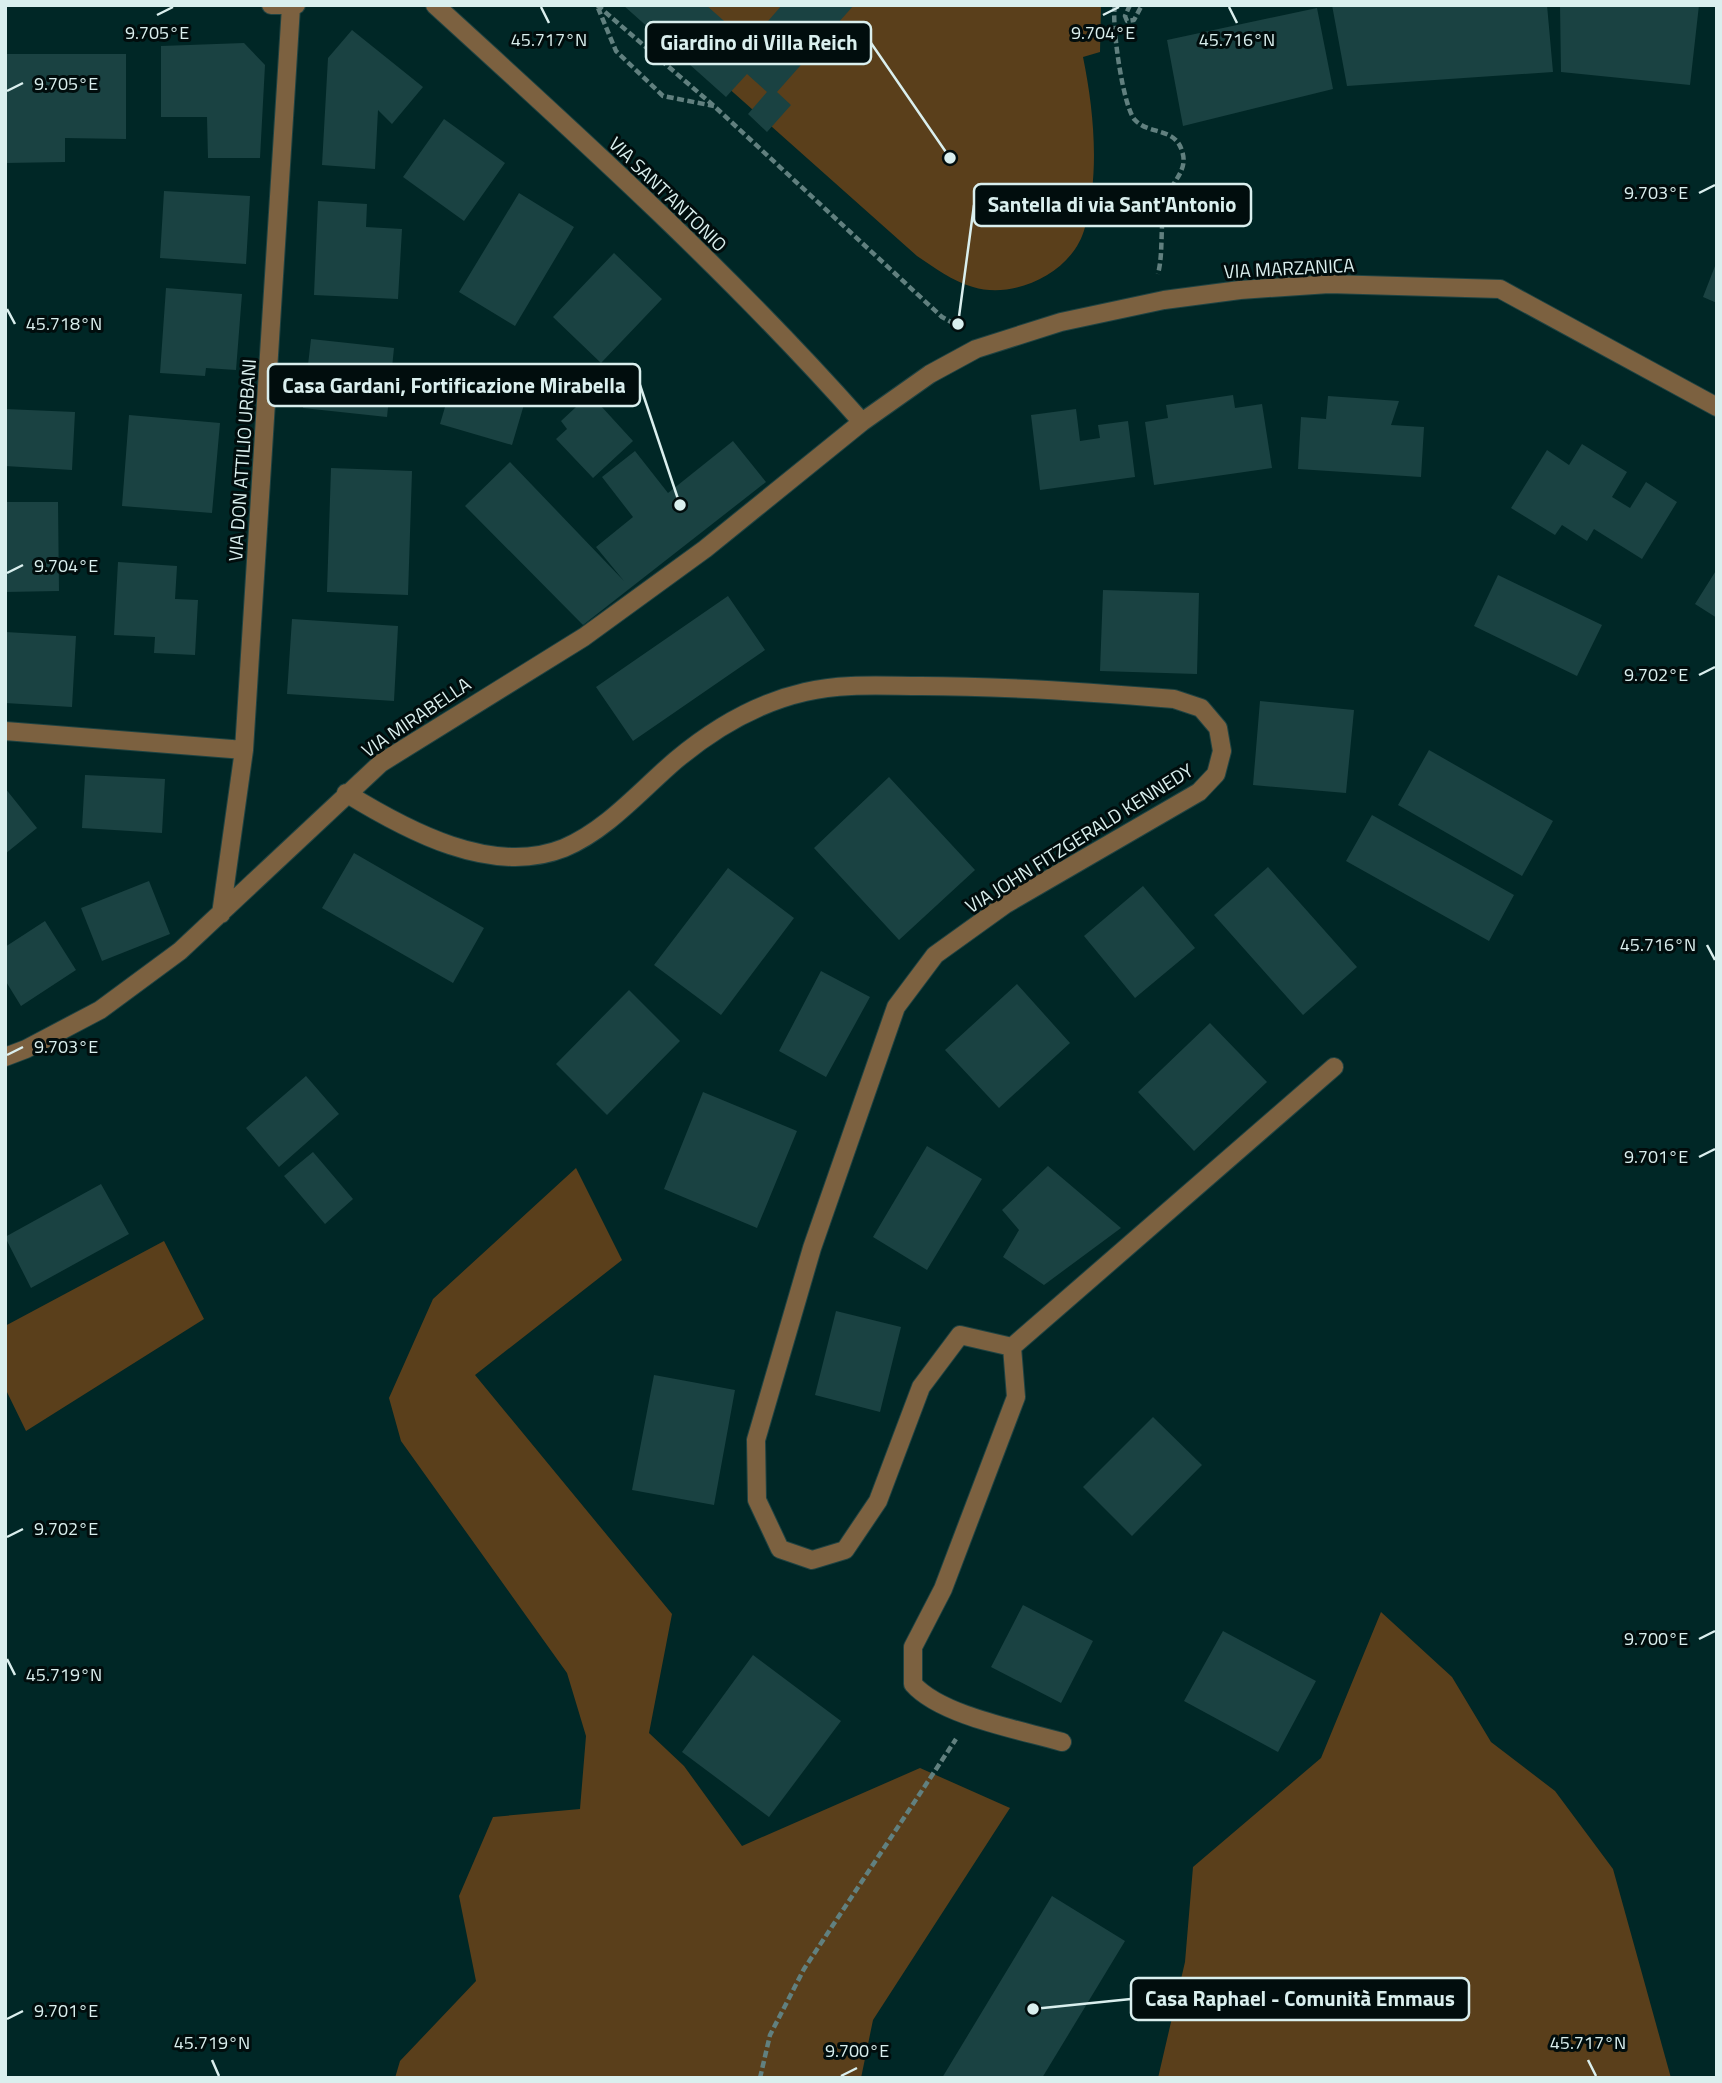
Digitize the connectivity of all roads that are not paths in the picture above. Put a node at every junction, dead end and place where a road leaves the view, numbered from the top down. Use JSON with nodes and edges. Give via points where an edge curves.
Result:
{"nodes":[{"id":1,"x":271,"y":5,"type":"edge"},
{"id":2,"x":435,"y":5,"type":"edge"},
{"id":3,"x":294,"y":6,"type":"edge"},
{"id":4,"x":1717,"y":407,"type":"edge"},
{"id":5,"x":862,"y":422,"type":"junction"},
{"id":6,"x":5,"y":731,"type":"edge"},
{"id":7,"x":244,"y":750,"type":"junction"},
{"id":8,"x":346,"y":793,"type":"junction"},
{"id":9,"x":221,"y":914,"type":"junction"},
{"id":10,"x":5,"y":1057,"type":"edge"},
{"id":11,"x":1334,"y":1067,"type":"dead end"},
{"id":12,"x":1012,"y":1347,"type":"junction"},
{"id":13,"x":1062,"y":1742,"type":"dead end"}],
"edges":[{"from":1,"to":3,"type":"street"},
{"from":2,"to":5,"type":"street","name":"VIA SANT'ANTONIO","via":[[757,309]]},
{"from":3,"to":7,"type":"street","name":"VIA DON ATTILIO URBANI"},
{"from":4,"to":5,"type":"street","name":"VIA MARZANICA","via":[[1500,289],[1329,284],[1164,300],[1019,333],[930,374]]},
{"from":5,"to":8,"type":"street","name":"VIA MIRABELLA","via":[[646,593],[583,637],[419,736]]},
{"from":6,"to":7,"type":"street"},
{"from":7,"to":9,"type":"street","name":"VIA DON ATTILIO URBANI"},
{"from":8,"to":9,"type":"street","name":"VIA MIRABELLA"},
{"from":8,"to":12,"type":"street","name":"VIA JOHN FITZGERALD KENNEDY","via":[[394,823],[442,844],[519,856],[563,849],[597,829],[715,732],[758,706],[806,691],[877,685],[984,686],[1174,699],[1201,708],[1218,729],[1222,751],[1216,774],[1199,792],[1006,904],[936,955],[895,1007],[812,1248],[756,1440],[757,1500],[780,1549],[812,1560],[845,1550],[878,1501],[921,1387],[960,1335]]},
{"from":9,"to":10,"type":"street","name":"VIA MIRABELLA","via":[[180,951],[100,1010]]},
{"from":11,"to":12,"type":"street"},
{"from":12,"to":13,"type":"street","via":[[1016,1397],[943,1589],[913,1647],[913,1684],[922,1695],[969,1714]]}]}
